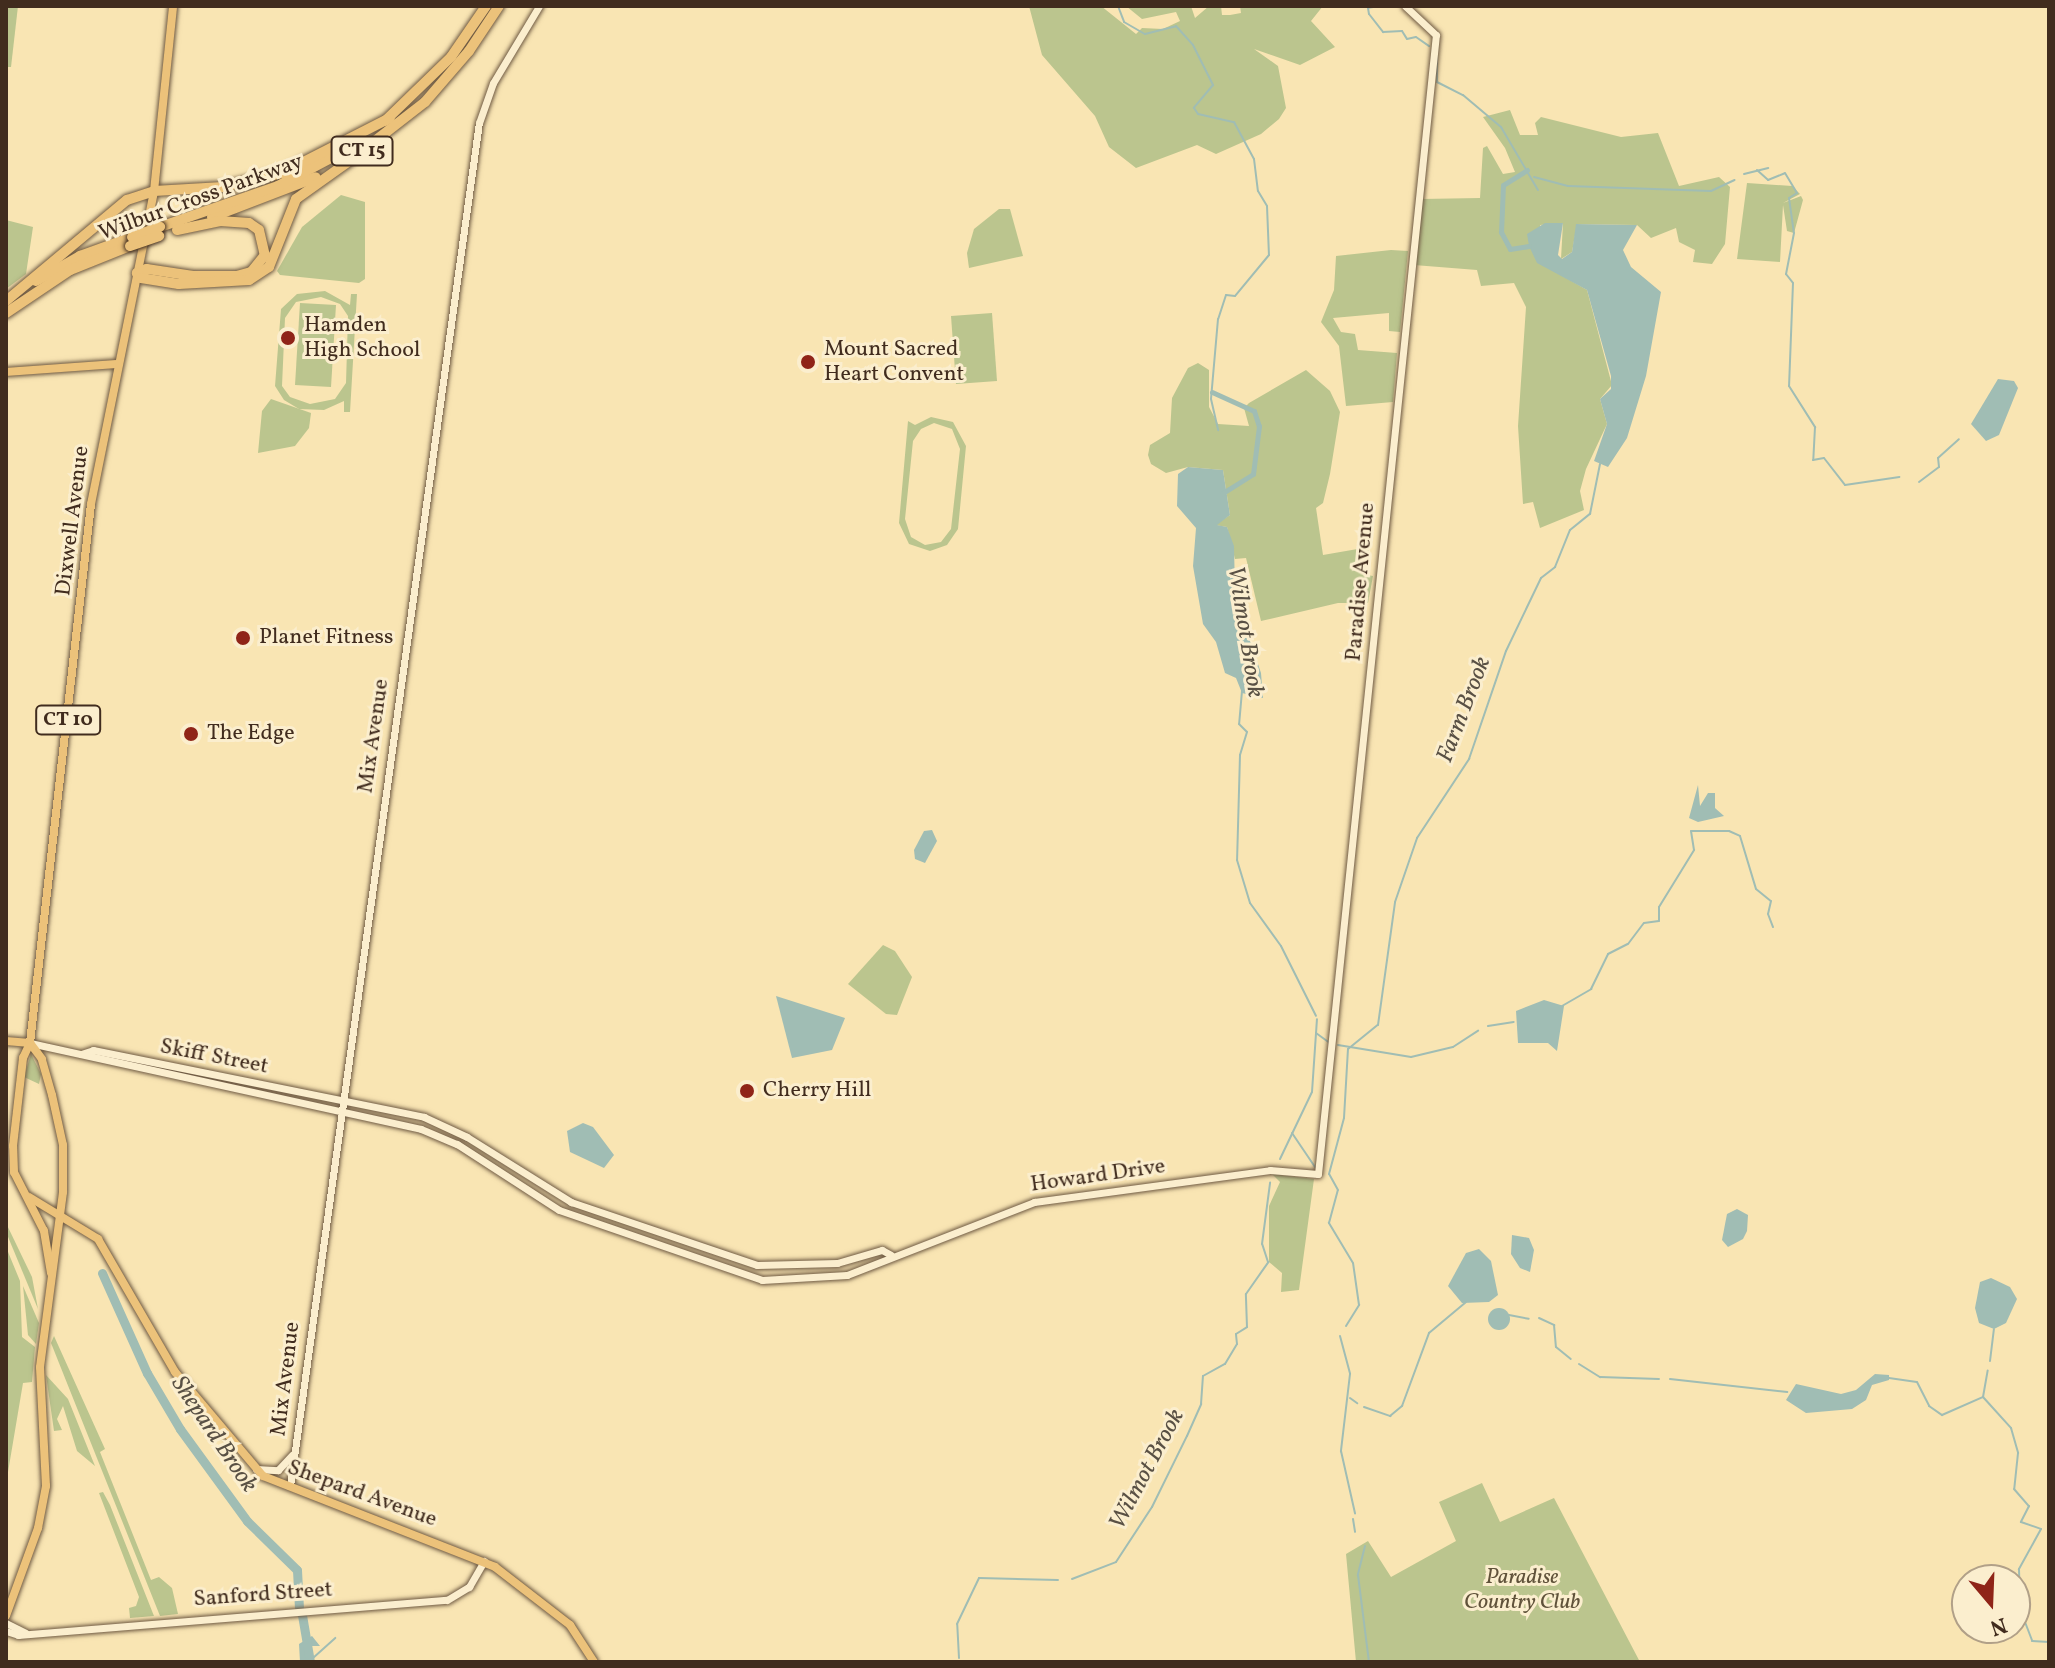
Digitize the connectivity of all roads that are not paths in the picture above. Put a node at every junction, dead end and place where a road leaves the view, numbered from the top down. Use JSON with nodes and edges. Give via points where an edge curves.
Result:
{"nodes":[{"id":1,"x":173,"y":6,"type":"edge"},
{"id":2,"x":486,"y":6,"type":"edge"},
{"id":3,"x":499,"y":6,"type":"edge"},
{"id":4,"x":539,"y":6,"type":"edge"},
{"id":5,"x":1405,"y":6,"type":"edge"},
{"id":6,"x":390,"y":118,"type":"junction"},
{"id":7,"x":362,"y":152,"type":"junction"},
{"id":8,"x":154,"y":191,"type":"junction"},
{"id":9,"x":177,"y":230,"type":"junction"},
{"id":10,"x":160,"y":232,"type":"junction"},
{"id":11,"x":137,"y":273,"type":"junction"},
{"id":12,"x":7,"y":307,"type":"edge"},
{"id":13,"x":116,"y":364,"type":"junction"},
{"id":14,"x":6,"y":372,"type":"edge"},
{"id":15,"x":6,"y":1041,"type":"edge"},
{"id":16,"x":30,"y":1043,"type":"junction"},
{"id":17,"x":340,"y":1105,"type":"junction"},
{"id":18,"x":424,"y":1117,"type":"junction"},
{"id":19,"x":421,"y":1129,"type":"junction"},
{"id":20,"x":519,"y":1170,"type":"junction"},
{"id":21,"x":1318,"y":1174,"type":"joint"},
{"id":22,"x":511,"y":1179,"type":"junction"},
{"id":23,"x":17,"y":1180,"type":"junction"},
{"id":24,"x":558,"y":1196,"type":"junction"},
{"id":25,"x":552,"y":1206,"type":"junction"},
{"id":26,"x":60,"y":1218,"type":"junction"},
{"id":27,"x":891,"y":1255,"type":"junction"},
{"id":28,"x":51,"y":1273,"type":"junction"},
{"id":29,"x":296,"y":1446,"type":"junction"},
{"id":30,"x":256,"y":1469,"type":"junction"},
{"id":31,"x":290,"y":1486,"type":"junction"},
{"id":32,"x":484,"y":1561,"type":"junction"},
{"id":33,"x":6,"y":1616,"type":"edge"},
{"id":34,"x":6,"y":1623,"type":"edge"},
{"id":35,"x":6,"y":1631,"type":"edge"},
{"id":36,"x":26,"y":1633,"type":"junction"},
{"id":37,"x":594,"y":1662,"type":"edge"}],
"edges":[{"from":1,"to":8,"type":"main road","name":"Dixwell Avenue","number":"CT 10"},
{"from":2,"to":6,"type":"highway","name":"Wilbur Cross Parkway","number":"CT 15","via":[[451,57]]},
{"from":3,"to":7,"type":"highway","name":"Wilbur Cross Parkway","number":"CT 15","via":[[441,85]]},
{"from":4,"to":17,"type":"street","name":"Mix Avenue","via":[[493,83],[479,123]]},
{"from":5,"to":21,"type":"street","name":"Paradise Avenue","via":[[1436,35]]},
{"from":6,"to":8,"type":"highway","via":[[282,173],[223,187]]},
{"from":6,"to":10,"type":"highway","name":"Wilbur Cross Parkway","number":"CT 15","via":[[309,172]]},
{"from":7,"to":9,"type":"highway","name":"Wilbur Cross Parkway","number":"CT 15","via":[[275,195]]},
{"from":7,"to":11,"type":"highway","via":[[296,199],[284,219],[275,256],[260,275],[234,283],[179,284],[146,281]]},
{"from":8,"to":11,"type":"main road","name":"Dixwell Avenue","number":"CT 10"},
{"from":8,"to":12,"type":"highway","via":[[119,205]]},
{"from":9,"to":10,"type":"highway","name":"Wilbur Cross Parkway","number":"CT 15"},
{"from":9,"to":11,"type":"highway","via":[[220,221],[249,223],[265,242],[265,255],[251,272],[237,276],[147,269]]},
{"from":10,"to":12,"type":"highway","name":"Wilbur Cross Parkway","number":"CT 15","bridge":true,"via":[[70,270]]},
{"from":11,"to":13,"type":"main road","name":"Dixwell Avenue","number":"CT 10"},
{"from":13,"to":14,"type":"main road"},
{"from":13,"to":16,"type":"main road","name":"Dixwell Avenue","number":"CT 10","via":[[91,504]]},
{"from":15,"to":16,"type":"main road","name":"Skiff Street"},
{"from":16,"to":17,"type":"street","name":"Skiff Street","via":[[91,1060]]},
{"from":16,"to":23,"type":"main road","name":"Dixwell Avenue","number":"CT 10","via":[[23,1058],[13,1146]]},
{"from":16,"to":26,"type":"main road","name":"Dixwell Avenue","number":"CT 10","via":[[42,1059],[63,1145]]},
{"from":17,"to":18,"type":"street","name":"Howard Drive"},
{"from":17,"to":19,"type":"street","name":"Howard Drive"},
{"from":17,"to":29,"type":"street","name":"Mix Avenue"},
{"from":18,"to":19,"type":"street"},
{"from":18,"to":20,"type":"street","name":"Howard Drive"},
{"from":19,"to":22,"type":"street","name":"Howard Drive","via":[[457,1144]]},
{"from":20,"to":22,"type":"street"},
{"from":20,"to":24,"type":"street","name":"Howard Drive"},
{"from":21,"to":27,"type":"street","name":"Howard Drive","via":[[1270,1170],[1034,1202]]},
{"from":22,"to":25,"type":"street","name":"Howard Drive"},
{"from":23,"to":26,"type":"main road","name":"Shepard Avenue","via":[[35,1204]]},
{"from":23,"to":28,"type":"main road","name":"Dixwell Avenue","number":"CT 10","via":[[44,1231]]},
{"from":24,"to":25,"type":"street"},
{"from":24,"to":27,"type":"street","name":"Howard Drive","via":[[757,1265],[837,1263],[882,1250]]},
{"from":25,"to":27,"type":"street","name":"Howard Drive","via":[[762,1280],[847,1275],[881,1265]]},
{"from":26,"to":28,"type":"main road","name":"Dixwell Avenue","number":"CT 10"},
{"from":26,"to":30,"type":"main road","name":"Shepard Avenue","via":[[98,1239],[175,1372]]},
{"from":28,"to":33,"type":"main road","name":"Dixwell Avenue","number":"CT 10","via":[[40,1367],[46,1486],[38,1528]]},
{"from":29,"to":30,"type":"street","via":[[283,1467]]},
{"from":29,"to":31,"type":"street","name":"Mix Avenue"},
{"from":30,"to":31,"type":"main road","name":"Shepard Avenue"},
{"from":31,"to":32,"type":"main road","name":"Shepard Avenue"},
{"from":32,"to":36,"type":"street","name":"Sanford Street","via":[[469,1587],[447,1600]]},
{"from":32,"to":37,"type":"main road","name":"Shepard Avenue","via":[[560,1615]]},
{"from":34,"to":36,"type":"street"},
{"from":35,"to":36,"type":"street","name":"Sanford Street"}]}
